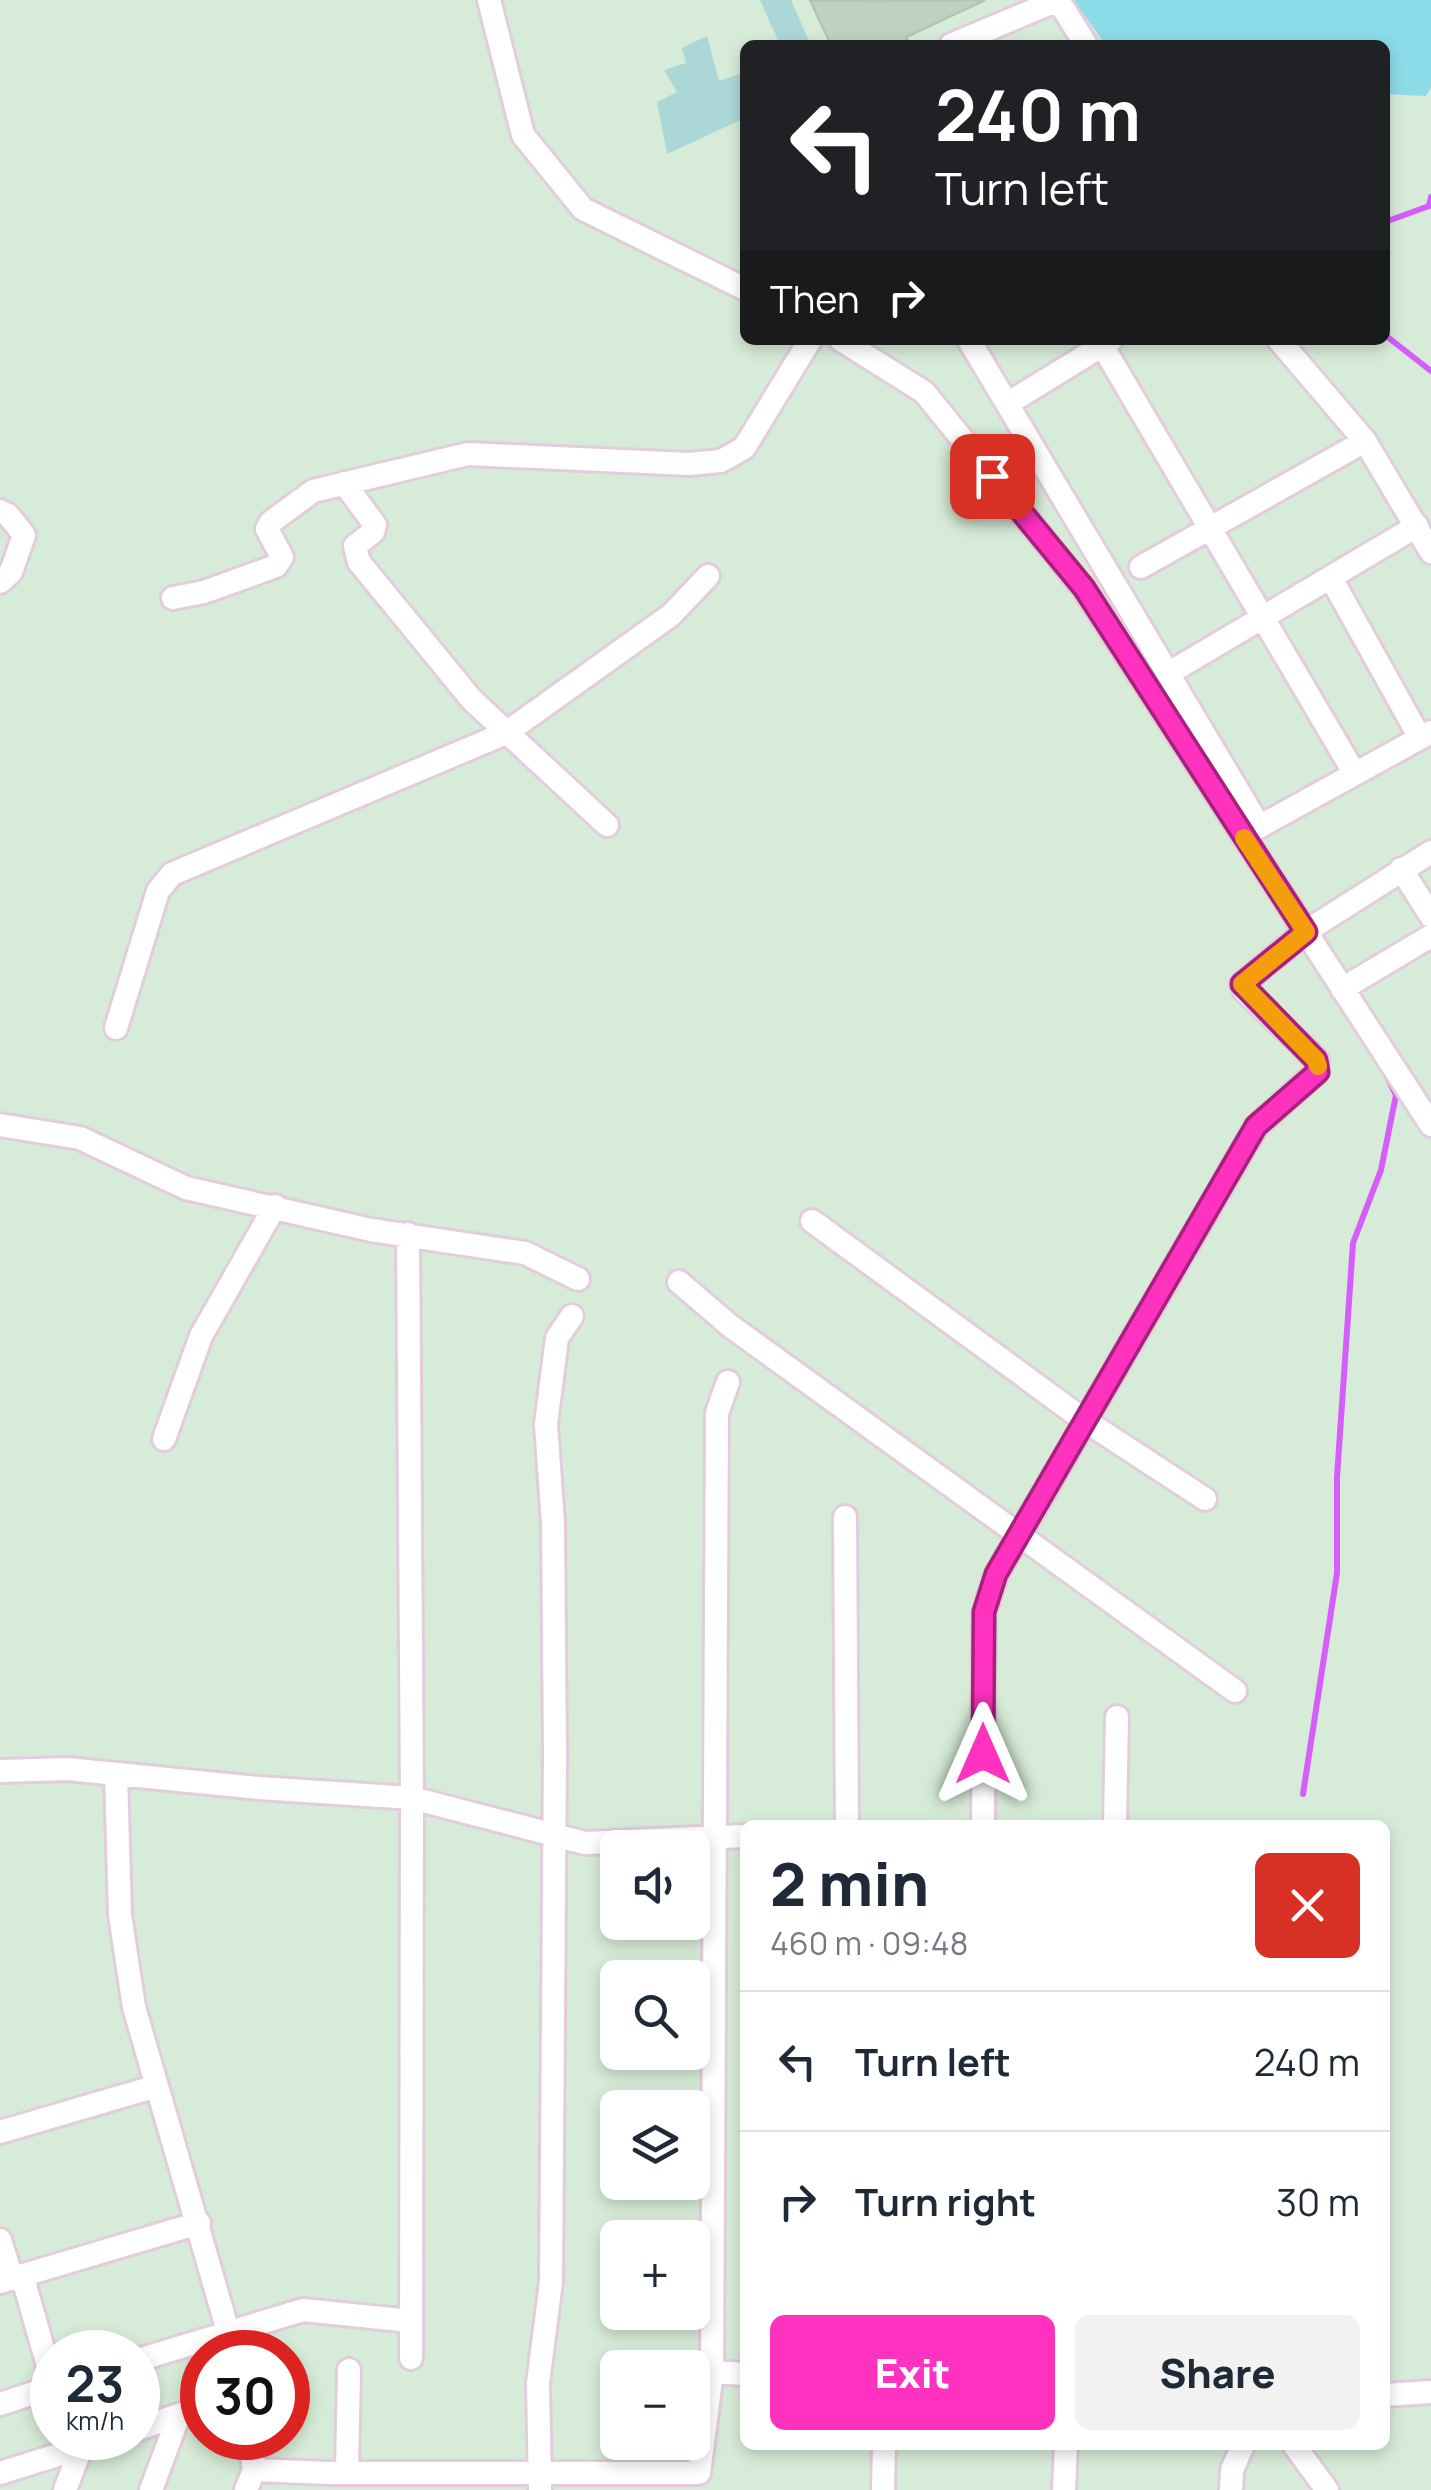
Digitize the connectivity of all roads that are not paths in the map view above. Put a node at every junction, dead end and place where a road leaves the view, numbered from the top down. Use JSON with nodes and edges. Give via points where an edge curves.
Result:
{"nodes":[{"id":1,"x":489,"y":0,"type":"edge"},
{"id":2,"x":962,"y":40,"type":"edge"},
{"id":3,"x":1083,"y":40,"type":"edge"},
{"id":4,"x":740,"y":287,"type":"edge"},
{"id":5,"x":807,"y":345,"type":"edge"},
{"id":6,"x":849,"y":345,"type":"edge"},
{"id":7,"x":972,"y":345,"type":"edge"},
{"id":8,"x":1099,"y":345,"type":"edge"},
{"id":9,"x":1106,"y":345,"type":"edge"},
{"id":10,"x":1283,"y":345,"type":"edge"},
{"id":11,"x":1007,"y":404,"type":"junction"},
{"id":12,"x":1366,"y":442,"type":"junction"},
{"id":13,"x":344,"y":484,"type":"junction"},
{"id":14,"x":0,"y":511,"type":"edge"},
{"id":15,"x":1209,"y":526,"type":"junction"},
{"id":16,"x":1417,"y":526,"type":"junction"},
{"id":17,"x":1431,"y":552,"type":"edge"},
{"id":18,"x":1140,"y":567,"type":"dead end"},
{"id":19,"x":708,"y":576,"type":"dead end"},
{"id":20,"x":1332,"y":578,"type":"junction"},
{"id":21,"x":0,"y":582,"type":"edge"},
{"id":22,"x":172,"y":598,"type":"dead end"},
{"id":23,"x":1264,"y":619,"type":"junction"},
{"id":24,"x":1169,"y":674,"type":"junction"},
{"id":25,"x":506,"y":733,"type":"junction"},
{"id":26,"x":1426,"y":735,"type":"edge"},
{"id":27,"x":1354,"y":774,"type":"junction"},
{"id":28,"x":608,"y":825,"type":"dead end"},
{"id":29,"x":1251,"y":831,"type":"junction"},
{"id":30,"x":1431,"y":852,"type":"edge"},
{"id":31,"x":1401,"y":868,"type":"junction"},
{"id":32,"x":1431,"y":916,"type":"edge"},
{"id":33,"x":1306,"y":932,"type":"junction"},
{"id":34,"x":1431,"y":936,"type":"edge"},
{"id":35,"x":1342,"y":989,"type":"junction"},
{"id":36,"x":116,"y":1028,"type":"dead end"},
{"id":37,"x":1431,"y":1124,"type":"edge"},
{"id":38,"x":0,"y":1126,"type":"edge"},
{"id":39,"x":275,"y":1206,"type":"junction"},
{"id":40,"x":812,"y":1221,"type":"dead end"},
{"id":41,"x":408,"y":1234,"type":"junction"},
{"id":42,"x":578,"y":1279,"type":"dead end"},
{"id":43,"x":679,"y":1282,"type":"dead end"},
{"id":44,"x":572,"y":1316,"type":"dead end"},
{"id":45,"x":728,"y":1382,"type":"dead end"},
{"id":46,"x":1084,"y":1420,"type":"junction"},
{"id":47,"x":164,"y":1439,"type":"dead end"},
{"id":48,"x":1205,"y":1500,"type":"dead end"},
{"id":49,"x":845,"y":1517,"type":"dead end"},
{"id":50,"x":1018,"y":1534,"type":"junction"},
{"id":51,"x":1234,"y":1690,"type":"dead end"},
{"id":52,"x":1117,"y":1717,"type":"dead end"},
{"id":53,"x":0,"y":1770,"type":"edge"},
{"id":54,"x":116,"y":1774,"type":"junction"},
{"id":55,"x":412,"y":1798,"type":"junction"},
{"id":56,"x":846,"y":1820,"type":"edge"},
{"id":57,"x":983,"y":1820,"type":"edge"},
{"id":58,"x":1115,"y":1820,"type":"edge"},
{"id":59,"x":554,"y":1835,"type":"junction"},
{"id":60,"x":740,"y":1836,"type":"edge"},
{"id":61,"x":712,"y":1837,"type":"junction"},
{"id":62,"x":157,"y":2086,"type":"junction"},
{"id":63,"x":0,"y":2132,"type":"edge"},
{"id":64,"x":198,"y":2224,"type":"junction"},
{"id":65,"x":0,"y":2240,"type":"edge"},
{"id":66,"x":12,"y":2278,"type":"edge"},
{"id":67,"x":411,"y":2321,"type":"junction"},
{"id":68,"x":32,"y":2330,"type":"edge"},
{"id":69,"x":228,"y":2330,"type":"edge"},
{"id":70,"x":258,"y":2330,"type":"edge"},
{"id":71,"x":411,"y":2358,"type":"dead end"},
{"id":72,"x":349,"y":2370,"type":"dead end"},
{"id":73,"x":712,"y":2372,"type":"junction"},
{"id":74,"x":740,"y":2374,"type":"edge"},
{"id":75,"x":30,"y":2392,"type":"edge"},
{"id":76,"x":1431,"y":2392,"type":"edge"},
{"id":77,"x":1390,"y":2395,"type":"edge"},
{"id":78,"x":0,"y":2404,"type":"edge"},
{"id":79,"x":179,"y":2415,"type":"joint"},
{"id":80,"x":160,"y":2421,"type":"edge"},
{"id":81,"x":884,"y":2450,"type":"edge"},
{"id":82,"x":1066,"y":2450,"type":"edge"},
{"id":83,"x":1241,"y":2450,"type":"edge"},
{"id":84,"x":1298,"y":2450,"type":"edge"},
{"id":85,"x":40,"y":2460,"type":"edge"},
{"id":86,"x":76,"y":2460,"type":"edge"},
{"id":87,"x":0,"y":2472,"type":"edge"},
{"id":88,"x":334,"y":2478,"type":"edge"},
{"id":89,"x":250,"y":2480,"type":"edge"},
{"id":90,"x":540,"y":2481,"type":"edge"},
{"id":91,"x":700,"y":2481,"type":"edge"},
{"id":92,"x":65,"y":2490,"type":"edge"},
{"id":93,"x":152,"y":2490,"type":"edge"},
{"id":94,"x":883,"y":2490,"type":"edge"},
{"id":95,"x":1064,"y":2490,"type":"edge"},
{"id":96,"x":1232,"y":2490,"type":"edge"},
{"id":97,"x":1327,"y":2490,"type":"edge"}],
"edges":[{"from":1,"to":4,"type":"street","via":[[523,135],[584,209]]},
{"from":2,"to":3,"type":"street","via":[[1053,2]]},
{"from":5,"to":13,"type":"street","via":[[744,448],[720,461],[468,454]]},
{"from":6,"to":29,"type":"street","via":[[924,392],[1084,588]]},
{"from":7,"to":11,"type":"street"},
{"from":8,"to":11,"type":"street"},
{"from":9,"to":15,"type":"street"},
{"from":10,"to":12,"type":"street"},
{"from":11,"to":24,"type":"street"},
{"from":12,"to":15,"type":"street"},
{"from":12,"to":16,"type":"street"},
{"from":13,"to":22,"type":"street","via":[[313,491],[271,522],[268,535],[282,557],[276,566]]},
{"from":13,"to":25,"type":"street","via":[[375,525],[355,546],[359,562]]},
{"from":14,"to":21,"type":"street","via":[[24,535],[12,572]]},
{"from":15,"to":18,"type":"street"},
{"from":15,"to":23,"type":"street"},
{"from":16,"to":17,"type":"street"},
{"from":16,"to":20,"type":"street"},
{"from":19,"to":25,"type":"street","via":[[671,615]]},
{"from":20,"to":23,"type":"street"},
{"from":20,"to":26,"type":"street"},
{"from":23,"to":24,"type":"street"},
{"from":23,"to":27,"type":"street"},
{"from":24,"to":29,"type":"street"},
{"from":25,"to":28,"type":"street"},
{"from":25,"to":36,"type":"street","via":[[172,874],[158,891]]},
{"from":26,"to":27,"type":"street"},
{"from":27,"to":29,"type":"street"},
{"from":29,"to":33,"type":"street"},
{"from":30,"to":31,"type":"street"},
{"from":31,"to":32,"type":"street"},
{"from":31,"to":33,"type":"street"},
{"from":33,"to":35,"type":"street"},
{"from":33,"to":46,"type":"street","via":[[1242,984],[1316,1060],[1318,1072],[1256,1126]]},
{"from":34,"to":35,"type":"street"},
{"from":35,"to":37,"type":"street"},
{"from":38,"to":39,"type":"street","via":[[80,1138],[186,1188]]},
{"from":39,"to":41,"type":"street"},
{"from":39,"to":47,"type":"street","via":[[201,1336]]},
{"from":40,"to":46,"type":"street"},
{"from":41,"to":42,"type":"street","via":[[525,1253]]},
{"from":41,"to":55,"type":"street"},
{"from":43,"to":50,"type":"street"},
{"from":44,"to":59,"type":"street","via":[[557,1338],[546,1424],[553,1524]]},
{"from":45,"to":61,"type":"street","via":[[717,1413]]},
{"from":46,"to":48,"type":"street"},
{"from":46,"to":50,"type":"street"},
{"from":49,"to":56,"type":"street"},
{"from":50,"to":51,"type":"street"},
{"from":50,"to":57,"type":"street","via":[[984,1612]]},
{"from":52,"to":58,"type":"street"},
{"from":53,"to":54,"type":"street"},
{"from":54,"to":55,"type":"street"},
{"from":54,"to":62,"type":"street","via":[[120,1915],[134,2007]]},
{"from":55,"to":59,"type":"street"},
{"from":55,"to":67,"type":"street"},
{"from":59,"to":61,"type":"street","via":[[585,1842]]},
{"from":59,"to":90,"type":"street","via":[[551,2282],[538,2383]]},
{"from":60,"to":61,"type":"street"},
{"from":61,"to":73,"type":"street"},
{"from":62,"to":63,"type":"street"},
{"from":62,"to":64,"type":"street"},
{"from":64,"to":66,"type":"street"},
{"from":64,"to":69,"type":"street"},
{"from":65,"to":66,"type":"street"},
{"from":66,"to":68,"type":"street"},
{"from":67,"to":70,"type":"street","via":[[303,2310]]},
{"from":67,"to":71,"type":"street"},
{"from":72,"to":88,"type":"street"},
{"from":73,"to":74,"type":"street"},
{"from":73,"to":91,"type":"street"},
{"from":75,"to":78,"type":"street"},
{"from":76,"to":77,"type":"street"},
{"from":79,"to":80,"type":"street"},
{"from":79,"to":93,"type":"street"},
{"from":81,"to":94,"type":"street"},
{"from":82,"to":95,"type":"street"},
{"from":83,"to":96,"type":"street"},
{"from":84,"to":97,"type":"street"},
{"from":85,"to":87,"type":"street"},
{"from":86,"to":92,"type":"street"},
{"from":88,"to":89,"type":"street"},
{"from":88,"to":90,"type":"street"},
{"from":90,"to":91,"type":"street"}]}
